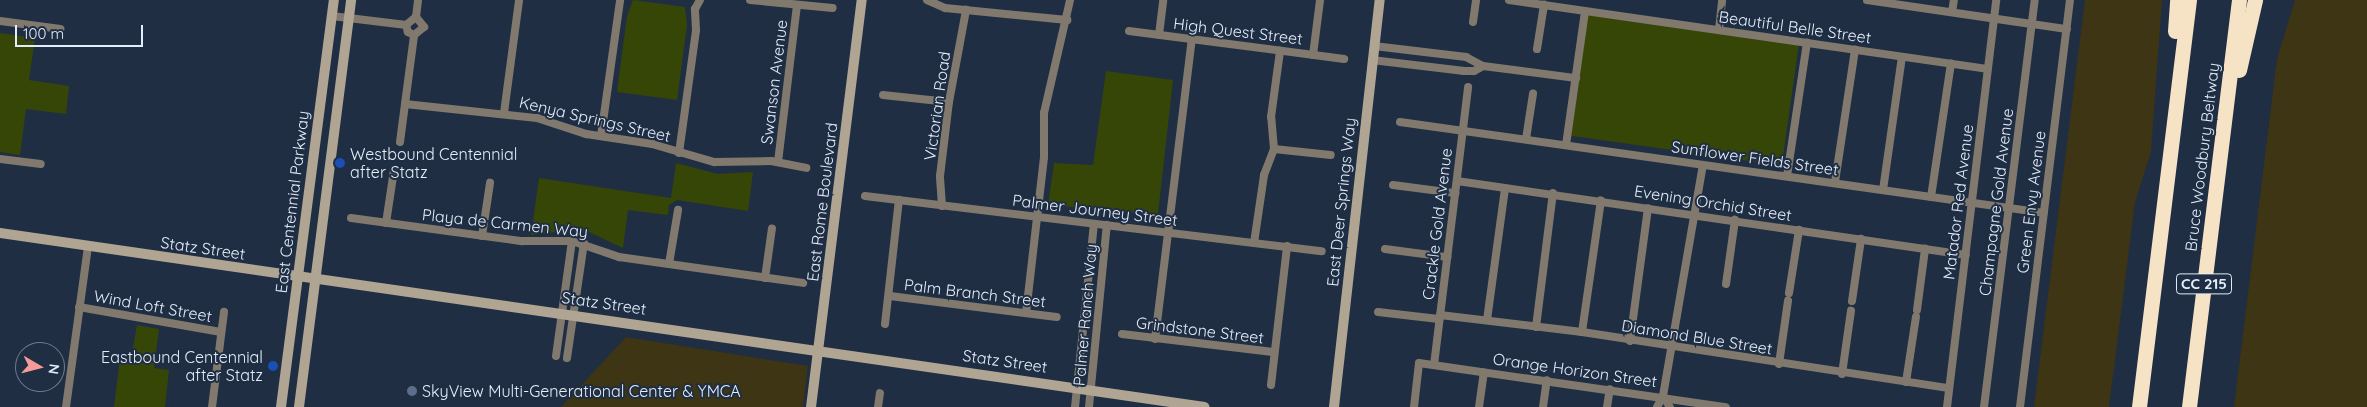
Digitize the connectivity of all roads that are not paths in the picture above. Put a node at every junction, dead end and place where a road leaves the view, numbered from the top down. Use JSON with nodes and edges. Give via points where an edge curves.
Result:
{"nodes":[{"id":1,"x":334,"y":0,"type":"edge"},
{"id":2,"x":351,"y":0,"type":"edge"},
{"id":3,"x":418,"y":0,"type":"edge"},
{"id":4,"x":519,"y":0,"type":"edge"},
{"id":5,"x":620,"y":0,"type":"edge"},
{"id":6,"x":700,"y":0,"type":"edge"},
{"id":7,"x":750,"y":0,"type":"edge"},
{"id":8,"x":862,"y":0,"type":"edge"},
{"id":9,"x":927,"y":0,"type":"edge"},
{"id":10,"x":1070,"y":0,"type":"edge"},
{"id":11,"x":1163,"y":0,"type":"edge"},
{"id":12,"x":1320,"y":0,"type":"edge"},
{"id":13,"x":1380,"y":0,"type":"edge"},
{"id":14,"x":1476,"y":0,"type":"edge"},
{"id":15,"x":1509,"y":0,"type":"edge"},
{"id":16,"x":1722,"y":0,"type":"edge"},
{"id":17,"x":1866,"y":0,"type":"edge"},
{"id":18,"x":1954,"y":0,"type":"edge"},
{"id":19,"x":1996,"y":0,"type":"edge"},
{"id":20,"x":2035,"y":0,"type":"edge"},
{"id":21,"x":2070,"y":0,"type":"edge"},
{"id":22,"x":2177,"y":0,"type":"edge"},
{"id":23,"x":2188,"y":0,"type":"edge"},
{"id":24,"x":2239,"y":0,"type":"edge"},
{"id":25,"x":2255,"y":0,"type":"edge"},
{"id":26,"x":1889,"y":2,"type":"edge"},
{"id":27,"x":1544,"y":5,"type":"junction"},
{"id":28,"x":797,"y":6,"type":"junction"},
{"id":29,"x":833,"y":8,"type":"dead end"},
{"id":30,"x":966,"y":10,"type":"junction"},
{"id":31,"x":1586,"y":11,"type":"junction"},
{"id":32,"x":1952,"y":12,"type":"junction"},
{"id":33,"x":332,"y":16,"type":"junction"},
{"id":34,"x":416,"y":17,"type":"junction"},
{"id":35,"x":349,"y":18,"type":"junction"},
{"id":36,"x":1994,"y":18,"type":"junction"},
{"id":37,"x":1067,"y":20,"type":"junction"},
{"id":38,"x":0,"y":21,"type":"edge"},
{"id":39,"x":1473,"y":22,"type":"dead end"},
{"id":40,"x":2032,"y":24,"type":"junction"},
{"id":41,"x":406,"y":25,"type":"junction"},
{"id":42,"x":60,"y":29,"type":"dead end"},
{"id":43,"x":2067,"y":29,"type":"junction"},
{"id":44,"x":1719,"y":30,"type":"junction"},
{"id":45,"x":1129,"y":31,"type":"dead end"},
{"id":46,"x":414,"y":34,"type":"junction"},
{"id":47,"x":1159,"y":35,"type":"junction"},
{"id":48,"x":1192,"y":39,"type":"junction"},
{"id":49,"x":1807,"y":42,"type":"junction"},
{"id":50,"x":1374,"y":46,"type":"junction"},
{"id":51,"x":1537,"y":48,"type":"dead end"},
{"id":52,"x":1280,"y":50,"type":"junction"},
{"id":53,"x":1855,"y":50,"type":"junction"},
{"id":54,"x":1312,"y":55,"type":"junction"},
{"id":55,"x":1902,"y":57,"type":"junction"},
{"id":56,"x":1344,"y":59,"type":"dead end"},
{"id":57,"x":1372,"y":60,"type":"junction"},
{"id":58,"x":1951,"y":63,"type":"junction"},
{"id":59,"x":1483,"y":66,"type":"junction"},
{"id":60,"x":1987,"y":69,"type":"junction"},
{"id":61,"x":1576,"y":78,"type":"junction"},
{"id":62,"x":1468,"y":87,"type":"dead end"},
{"id":63,"x":883,"y":94,"type":"dead end"},
{"id":64,"x":1533,"y":94,"type":"dead end"},
{"id":65,"x":949,"y":102,"type":"junction"},
{"id":66,"x":405,"y":104,"type":"junction"},
{"id":67,"x":504,"y":113,"type":"junction"},
{"id":68,"x":1400,"y":122,"type":"dead end"},
{"id":69,"x":1463,"y":130,"type":"junction"},
{"id":70,"x":602,"y":136,"type":"junction"},
{"id":71,"x":1526,"y":140,"type":"junction"},
{"id":72,"x":400,"y":142,"type":"dead end"},
{"id":73,"x":1566,"y":145,"type":"junction"},
{"id":74,"x":1274,"y":149,"type":"junction"},
{"id":75,"x":679,"y":153,"type":"junction"},
{"id":76,"x":1331,"y":154,"type":"dead end"},
{"id":77,"x":0,"y":159,"type":"edge"},
{"id":78,"x":778,"y":162,"type":"junction"},
{"id":79,"x":2219,"y":162,"type":"junction"},
{"id":80,"x":41,"y":164,"type":"dead end"},
{"id":81,"x":1703,"y":165,"type":"junction"},
{"id":82,"x":806,"y":168,"type":"dead end"},
{"id":83,"x":394,"y":170,"type":"dead end"},
{"id":84,"x":1787,"y":176,"type":"junction"},
{"id":85,"x":1457,"y":181,"type":"junction"},
{"id":86,"x":490,"y":182,"type":"dead end"},
{"id":87,"x":1835,"y":182,"type":"junction"},
{"id":88,"x":1393,"y":185,"type":"dead end"},
{"id":89,"x":1505,"y":188,"type":"junction"},
{"id":90,"x":1883,"y":190,"type":"junction"},
{"id":91,"x":1455,"y":193,"type":"junction"},
{"id":92,"x":1553,"y":193,"type":"junction"},
{"id":93,"x":865,"y":196,"type":"dead end"},
{"id":94,"x":2164,"y":196,"type":"junction"},
{"id":95,"x":1931,"y":198,"type":"junction"},
{"id":96,"x":899,"y":200,"type":"junction"},
{"id":97,"x":1601,"y":200,"type":"junction"},
{"id":98,"x":1972,"y":203,"type":"junction"},
{"id":99,"x":942,"y":206,"type":"junction"},
{"id":100,"x":1648,"y":208,"type":"junction"},
{"id":101,"x":2009,"y":208,"type":"junction"},
{"id":102,"x":678,"y":210,"type":"dead end"},
{"id":103,"x":2044,"y":213,"type":"junction"},
{"id":104,"x":1695,"y":215,"type":"junction"},
{"id":105,"x":1037,"y":217,"type":"junction"},
{"id":106,"x":351,"y":218,"type":"dead end"},
{"id":107,"x":1735,"y":220,"type":"junction"},
{"id":108,"x":386,"y":223,"type":"junction"},
{"id":109,"x":1094,"y":224,"type":"junction"},
{"id":110,"x":1107,"y":225,"type":"junction"},
{"id":111,"x":772,"y":228,"type":"dead end"},
{"id":112,"x":1799,"y":230,"type":"junction"},
{"id":113,"x":1169,"y":232,"type":"junction"},
{"id":114,"x":0,"y":233,"type":"edge"},
{"id":115,"x":482,"y":236,"type":"junction"},
{"id":116,"x":1861,"y":239,"type":"junction"},
{"id":117,"x":572,"y":241,"type":"junction"},
{"id":118,"x":584,"y":243,"type":"junction"},
{"id":119,"x":1254,"y":243,"type":"junction"},
{"id":120,"x":88,"y":246,"type":"junction"},
{"id":121,"x":1287,"y":246,"type":"junction"},
{"id":122,"x":1385,"y":248,"type":"dead end"},
{"id":123,"x":1925,"y":249,"type":"junction"},
{"id":124,"x":1322,"y":251,"type":"dead end"},
{"id":125,"x":1966,"y":255,"type":"junction"},
{"id":126,"x":1447,"y":257,"type":"junction"},
{"id":127,"x":669,"y":264,"type":"junction"},
{"id":128,"x":298,"y":276,"type":"junction"},
{"id":129,"x":765,"y":278,"type":"junction"},
{"id":130,"x":315,"y":279,"type":"junction"},
{"id":131,"x":803,"y":283,"type":"dead end"},
{"id":132,"x":1726,"y":284,"type":"dead end"},
{"id":133,"x":890,"y":296,"type":"junction"},
{"id":134,"x":1852,"y":301,"type":"dead end"},
{"id":135,"x":79,"y":307,"type":"junction"},
{"id":136,"x":1851,"y":311,"type":"dead end"},
{"id":137,"x":224,"y":312,"type":"dead end"},
{"id":138,"x":562,"y":312,"type":"junction"},
{"id":139,"x":1378,"y":312,"type":"dead end"},
{"id":140,"x":1026,"y":313,"type":"junction"},
{"id":141,"x":574,"y":314,"type":"junction"},
{"id":142,"x":1057,"y":317,"type":"dead end"},
{"id":143,"x":1439,"y":317,"type":"junction"},
{"id":144,"x":1487,"y":320,"type":"junction"},
{"id":145,"x":885,"y":324,"type":"dead end"},
{"id":146,"x":1536,"y":327,"type":"junction"},
{"id":147,"x":221,"y":332,"type":"junction"},
{"id":148,"x":1582,"y":332,"type":"junction"},
{"id":149,"x":1122,"y":334,"type":"dead end"},
{"id":150,"x":1155,"y":339,"type":"junction"},
{"id":151,"x":1630,"y":341,"type":"junction"},
{"id":152,"x":1671,"y":347,"type":"junction"},
{"id":153,"x":818,"y":350,"type":"junction"},
{"id":154,"x":1274,"y":352,"type":"junction"},
{"id":155,"x":556,"y":356,"type":"dead end"},
{"id":156,"x":567,"y":358,"type":"dead end"},
{"id":157,"x":1779,"y":364,"type":"junction"},
{"id":158,"x":1434,"y":365,"type":"junction"},
{"id":159,"x":1484,"y":372,"type":"junction"},
{"id":160,"x":1842,"y":374,"type":"junction"},
{"id":161,"x":1547,"y":380,"type":"junction"},
{"id":162,"x":1906,"y":382,"type":"junction"},
{"id":163,"x":1270,"y":385,"type":"dead end"},
{"id":164,"x":1077,"y":386,"type":"junction"},
{"id":165,"x":1092,"y":388,"type":"junction"},
{"id":166,"x":1950,"y":388,"type":"junction"},
{"id":167,"x":1610,"y":389,"type":"junction"},
{"id":168,"x":880,"y":393,"type":"dead end"},
{"id":169,"x":1663,"y":396,"type":"junction"},
{"id":170,"x":66,"y":407,"type":"edge"},
{"id":171,"x":212,"y":407,"type":"edge"},
{"id":172,"x":281,"y":407,"type":"edge"},
{"id":173,"x":299,"y":407,"type":"edge"},
{"id":174,"x":811,"y":407,"type":"edge"},
{"id":175,"x":878,"y":407,"type":"edge"},
{"id":176,"x":1075,"y":407,"type":"edge"},
{"id":177,"x":1089,"y":407,"type":"edge"},
{"id":178,"x":1204,"y":407,"type":"edge"},
{"id":179,"x":1334,"y":407,"type":"edge"},
{"id":180,"x":1414,"y":407,"type":"edge"},
{"id":181,"x":1479,"y":407,"type":"edge"},
{"id":182,"x":1543,"y":407,"type":"edge"},
{"id":183,"x":1607,"y":407,"type":"edge"},
{"id":184,"x":1657,"y":407,"type":"edge"},
{"id":185,"x":1670,"y":407,"type":"edge"},
{"id":186,"x":1726,"y":407,"type":"edge"},
{"id":187,"x":1947,"y":407,"type":"edge"},
{"id":188,"x":1984,"y":407,"type":"edge"},
{"id":189,"x":2020,"y":407,"type":"edge"},
{"id":190,"x":2139,"y":407,"type":"edge"},
{"id":191,"x":2189,"y":407,"type":"edge"}],
"edges":[{"from":1,"to":33,"type":"street","name":"East Centennial Parkway"},
{"from":2,"to":35,"type":"street","name":"East Centennial Parkway"},
{"from":3,"to":34,"type":"street"},
{"from":4,"to":67,"type":"street"},
{"from":5,"to":70,"type":"street"},
{"from":6,"to":75,"type":"street","via":[[695,9],[696,30]]},
{"from":7,"to":28,"type":"street"},
{"from":8,"to":153,"type":"street","name":"East Rome Boulevard"},
{"from":9,"to":30,"type":"street","via":[[938,6]]},
{"from":10,"to":37,"type":"street"},
{"from":11,"to":47,"type":"street"},
{"from":12,"to":54,"type":"street"},
{"from":13,"to":50,"type":"street","name":"East Deer Springs Way"},
{"from":14,"to":39,"type":"street"},
{"from":15,"to":27,"type":"street","name":"Beautiful Belle Street"},
{"from":16,"to":44,"type":"street"},
{"from":17,"to":26,"type":"street"},
{"from":18,"to":32,"type":"street"},
{"from":19,"to":36,"type":"street","name":"Matador Red Avenue"},
{"from":20,"to":40,"type":"street","name":"Champagne Gold Avenue"},
{"from":21,"to":43,"type":"street","name":"Green Envy Avenue"},
{"from":22,"to":94,"type":"highway"},
{"from":23,"to":94,"type":"highway","name":"Bruce Woodbury Beltway","number":"CC 215"},
{"from":24,"to":79,"type":"highway","name":"Bruce Woodbury Beltway","number":"CC 215"},
{"from":25,"to":79,"type":"highway"},
{"from":26,"to":32,"type":"street"},
{"from":27,"to":31,"type":"street","name":"Beautiful Belle Street"},
{"from":27,"to":51,"type":"street"},
{"from":28,"to":29,"type":"street"},
{"from":28,"to":78,"type":"street","name":"Swanson Avenue"},
{"from":30,"to":37,"type":"street"},
{"from":30,"to":65,"type":"street","name":"Victorian Road"},
{"from":31,"to":44,"type":"street","name":"Beautiful Belle Street"},
{"from":31,"to":61,"type":"street"},
{"from":32,"to":36,"type":"street"},
{"from":33,"to":35,"type":"street"},
{"from":33,"to":128,"type":"street","name":"East Centennial Parkway"},
{"from":34,"to":41,"type":"street"},
{"from":34,"to":46,"type":"street","via":[[424,28]]},
{"from":35,"to":41,"type":"street"},
{"from":35,"to":130,"type":"street","name":"East Centennial Parkway"},
{"from":36,"to":40,"type":"street"},
{"from":36,"to":60,"type":"street","name":"Matador Red Avenue"},
{"from":37,"to":105,"type":"street","via":[[1044,113],[1044,156]]},
{"from":38,"to":42,"type":"street"},
{"from":40,"to":43,"type":"street"},
{"from":40,"to":101,"type":"street","name":"Champagne Gold Avenue"},
{"from":41,"to":46,"type":"street","via":[[408,32]]},
{"from":43,"to":103,"type":"street","name":"Green Envy Avenue"},
{"from":44,"to":49,"type":"street","name":"Beautiful Belle Street"},
{"from":45,"to":47,"type":"street","name":"High Quest Street"},
{"from":46,"to":66,"type":"street"},
{"from":47,"to":48,"type":"street","name":"High Quest Street"},
{"from":48,"to":52,"type":"street","name":"High Quest Street"},
{"from":48,"to":113,"type":"street"},
{"from":49,"to":53,"type":"street","name":"Beautiful Belle Street"},
{"from":49,"to":84,"type":"street"},
{"from":50,"to":57,"type":"street","name":"East Deer Springs Way"},
{"from":50,"to":59,"type":"street","via":[[1466,58]]},
{"from":52,"to":54,"type":"street","name":"High Quest Street"},
{"from":52,"to":74,"type":"street","via":[[1271,117]]},
{"from":53,"to":55,"type":"street","name":"Beautiful Belle Street"},
{"from":53,"to":87,"type":"street"},
{"from":54,"to":56,"type":"street","name":"High Quest Street"},
{"from":55,"to":58,"type":"street","name":"Beautiful Belle Street"},
{"from":55,"to":90,"type":"street"},
{"from":57,"to":59,"type":"street","via":[[1464,71],[1474,71]]},
{"from":57,"to":179,"type":"street","name":"East Deer Springs Way"},
{"from":58,"to":60,"type":"street","name":"Beautiful Belle Street"},
{"from":58,"to":95,"type":"street"},
{"from":59,"to":61,"type":"street"},
{"from":60,"to":98,"type":"street","name":"Matador Red Avenue"},
{"from":61,"to":73,"type":"street"},
{"from":62,"to":69,"type":"street","name":"Crackle Gold Avenue"},
{"from":63,"to":65,"type":"street"},
{"from":64,"to":71,"type":"street"},
{"from":65,"to":99,"type":"street","name":"Victorian Road","via":[[940,176]]},
{"from":66,"to":67,"type":"street","name":"Kenya Springs Street"},
{"from":66,"to":72,"type":"street"},
{"from":67,"to":70,"type":"street","name":"Kenya Springs Street","via":[[537,118]]},
{"from":68,"to":69,"type":"street","name":"Sunflower Fields Street"},
{"from":69,"to":71,"type":"street","name":"Sunflower Fields Street"},
{"from":69,"to":85,"type":"street","name":"Crackle Gold Avenue"},
{"from":70,"to":75,"type":"street","name":"Kenya Springs Street","via":[[652,144]]},
{"from":71,"to":73,"type":"street","name":"Sunflower Fields Street"},
{"from":73,"to":81,"type":"street","name":"Sunflower Fields Street"},
{"from":74,"to":76,"type":"street"},
{"from":74,"to":119,"type":"street","via":[[1264,174]]},
{"from":75,"to":78,"type":"street","name":"Kenya Springs Street","via":[[714,162]]},
{"from":77,"to":80,"type":"street"},
{"from":78,"to":82,"type":"street","name":"Kenya Springs Street"},
{"from":79,"to":191,"type":"highway","name":"Bruce Woodbury Beltway","number":"CC 215"},
{"from":81,"to":84,"type":"street","name":"Sunflower Fields Street"},
{"from":81,"to":104,"type":"street"},
{"from":83,"to":108,"type":"street"},
{"from":84,"to":87,"type":"street","name":"Sunflower Fields Street"},
{"from":85,"to":89,"type":"street","name":"Evening Orchid Street"},
{"from":85,"to":91,"type":"street","name":"Crackle Gold Avenue"},
{"from":86,"to":115,"type":"street"},
{"from":87,"to":90,"type":"street","name":"Sunflower Fields Street"},
{"from":88,"to":91,"type":"street"},
{"from":89,"to":92,"type":"street","name":"Evening Orchid Street"},
{"from":89,"to":144,"type":"street"},
{"from":90,"to":95,"type":"street","name":"Sunflower Fields Street"},
{"from":91,"to":126,"type":"street","name":"Crackle Gold Avenue"},
{"from":92,"to":97,"type":"street","name":"Evening Orchid Street"},
{"from":92,"to":146,"type":"street"},
{"from":93,"to":96,"type":"street","name":"Palmer Journey Street"},
{"from":94,"to":190,"type":"highway","name":"Bruce Woodbury Beltway","number":"CC 215"},
{"from":95,"to":98,"type":"street","name":"Sunflower Fields Street"},
{"from":96,"to":99,"type":"street","name":"Palmer Journey Street"},
{"from":96,"to":133,"type":"street"},
{"from":97,"to":100,"type":"street","name":"Evening Orchid Street"},
{"from":97,"to":148,"type":"street"},
{"from":98,"to":101,"type":"street","name":"Sunflower Fields Street"},
{"from":98,"to":125,"type":"street","name":"Matador Red Avenue"},
{"from":99,"to":105,"type":"street","name":"Palmer Journey Street"},
{"from":100,"to":104,"type":"street","name":"Evening Orchid Street"},
{"from":100,"to":151,"type":"street"},
{"from":101,"to":103,"type":"street","name":"Sunflower Fields Street"},
{"from":101,"to":188,"type":"street","name":"Champagne Gold Avenue"},
{"from":102,"to":127,"type":"street"},
{"from":103,"to":189,"type":"street","name":"Green Envy Avenue"},
{"from":104,"to":107,"type":"street","name":"Evening Orchid Street"},
{"from":104,"to":152,"type":"street"},
{"from":105,"to":109,"type":"street","name":"Palmer Journey Street"},
{"from":105,"to":140,"type":"street"},
{"from":106,"to":108,"type":"street","name":"Playa de Carmen Way"},
{"from":107,"to":112,"type":"street","name":"Evening Orchid Street"},
{"from":107,"to":132,"type":"street"},
{"from":108,"to":115,"type":"street","name":"Playa de Carmen Way"},
{"from":109,"to":110,"type":"street","name":"Palmer Journey Street"},
{"from":109,"to":164,"type":"street","name":"Palmer Ranch Way"},
{"from":110,"to":113,"type":"street","name":"Palmer Journey Street"},
{"from":110,"to":165,"type":"street","name":"Palmer Ranch Way"},
{"from":111,"to":129,"type":"street"},
{"from":112,"to":116,"type":"street","name":"Evening Orchid Street"},
{"from":112,"to":157,"type":"street"},
{"from":113,"to":119,"type":"street","name":"Palmer Journey Street"},
{"from":113,"to":150,"type":"street"},
{"from":114,"to":120,"type":"street","name":"Statz Street"},
{"from":115,"to":117,"type":"street","name":"Playa de Carmen Way","via":[[532,242]]},
{"from":116,"to":123,"type":"street","name":"Evening Orchid Street"},
{"from":116,"to":134,"type":"street"},
{"from":117,"to":118,"type":"street","name":"Playa de Carmen Way"},
{"from":117,"to":138,"type":"street"},
{"from":118,"to":127,"type":"street","name":"Playa de Carmen Way","via":[[619,257]]},
{"from":118,"to":141,"type":"street"},
{"from":119,"to":121,"type":"street","name":"Palmer Journey Street"},
{"from":120,"to":128,"type":"street","name":"Statz Street"},
{"from":120,"to":135,"type":"street"},
{"from":121,"to":124,"type":"street","name":"Palmer Journey Street"},
{"from":121,"to":154,"type":"street"},
{"from":122,"to":126,"type":"street"},
{"from":123,"to":125,"type":"street","name":"Evening Orchid Street"},
{"from":123,"to":162,"type":"street"},
{"from":125,"to":166,"type":"street","name":"Matador Red Avenue"},
{"from":126,"to":143,"type":"street","name":"Crackle Gold Avenue"},
{"from":127,"to":129,"type":"street","name":"Playa de Carmen Way"},
{"from":128,"to":130,"type":"street","name":"Statz Street"},
{"from":128,"to":172,"type":"street","name":"East Centennial Parkway"},
{"from":129,"to":131,"type":"street","name":"Playa de Carmen Way"},
{"from":130,"to":138,"type":"street","name":"Statz Street"},
{"from":130,"to":173,"type":"street","name":"East Centennial Parkway"},
{"from":133,"to":140,"type":"street","name":"Palm Branch Street"},
{"from":133,"to":145,"type":"street"},
{"from":135,"to":147,"type":"street","name":"Wind Loft Street"},
{"from":135,"to":170,"type":"street"},
{"from":136,"to":160,"type":"street"},
{"from":137,"to":147,"type":"street"},
{"from":138,"to":141,"type":"street","name":"Statz Street"},
{"from":138,"to":155,"type":"street"},
{"from":139,"to":143,"type":"street","name":"Diamond Blue Street"},
{"from":140,"to":142,"type":"street","name":"Palm Branch Street"},
{"from":141,"to":153,"type":"street","name":"Statz Street"},
{"from":141,"to":156,"type":"street"},
{"from":143,"to":144,"type":"street","name":"Diamond Blue Street"},
{"from":143,"to":158,"type":"street","name":"Crackle Gold Avenue"},
{"from":144,"to":146,"type":"street","name":"Diamond Blue Street"},
{"from":146,"to":148,"type":"street","name":"Diamond Blue Street"},
{"from":147,"to":171,"type":"street"},
{"from":148,"to":151,"type":"street","name":"Diamond Blue Street"},
{"from":149,"to":150,"type":"street","name":"Grindstone Street"},
{"from":150,"to":154,"type":"street","name":"Grindstone Street"},
{"from":151,"to":152,"type":"street","name":"Diamond Blue Street"},
{"from":152,"to":157,"type":"street","name":"Diamond Blue Street"},
{"from":152,"to":169,"type":"street"},
{"from":153,"to":164,"type":"street","name":"Statz Street"},
{"from":153,"to":174,"type":"street","name":"East Rome Boulevard"},
{"from":154,"to":163,"type":"street"},
{"from":157,"to":160,"type":"street","name":"Diamond Blue Street"},
{"from":158,"to":159,"type":"street","name":"Orange Horizon Street"},
{"from":158,"to":180,"type":"street","name":"Orange Horizon Street","via":[[1419,363]]},
{"from":159,"to":161,"type":"street","name":"Orange Horizon Street"},
{"from":159,"to":181,"type":"street"},
{"from":160,"to":162,"type":"street","name":"Diamond Blue Street"},
{"from":161,"to":167,"type":"street","name":"Orange Horizon Street"},
{"from":161,"to":182,"type":"street"},
{"from":162,"to":166,"type":"street","name":"Diamond Blue Street"},
{"from":164,"to":165,"type":"street","name":"Statz Street"},
{"from":164,"to":176,"type":"street","name":"Palmer Ranch Way"},
{"from":165,"to":177,"type":"street","name":"Palmer Ranch Way"},
{"from":165,"to":178,"type":"street","name":"Statz Street"},
{"from":166,"to":187,"type":"street","name":"Matador Red Avenue"},
{"from":167,"to":169,"type":"street","name":"Orange Horizon Street"},
{"from":167,"to":183,"type":"street"},
{"from":168,"to":175,"type":"street"},
{"from":169,"to":184,"type":"street"},
{"from":169,"to":185,"type":"street"},
{"from":169,"to":186,"type":"street","name":"Orange Horizon Street"}]}
